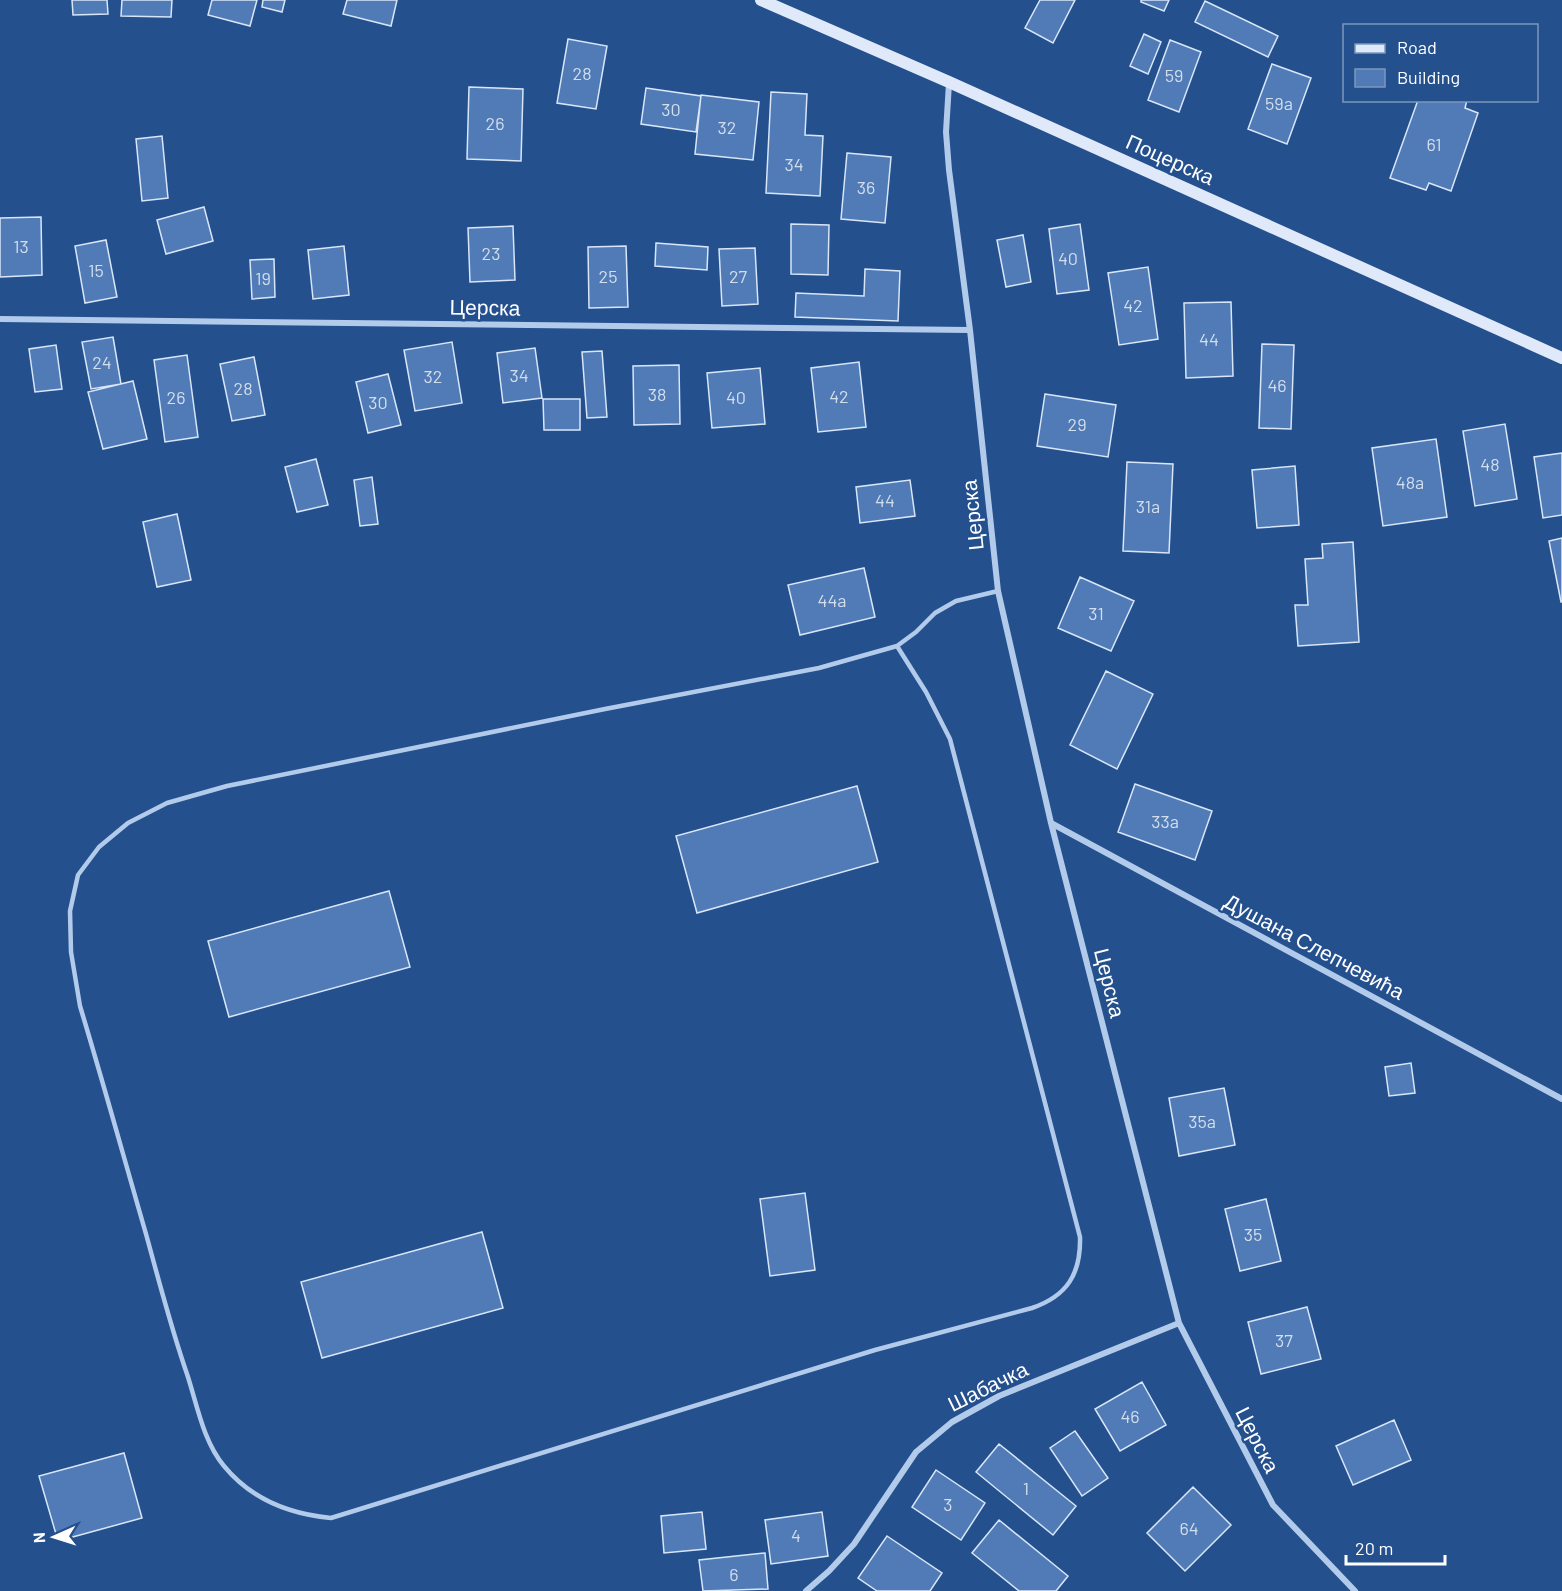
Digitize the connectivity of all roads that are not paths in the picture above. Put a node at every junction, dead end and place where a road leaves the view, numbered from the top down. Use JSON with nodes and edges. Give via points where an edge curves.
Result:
{"nodes":[{"id":1,"x":761,"y":0,"type":"edge"},
{"id":2,"x":949,"y":82,"type":"junction"},
{"id":3,"x":0,"y":319,"type":"edge"},
{"id":4,"x":970,"y":330,"type":"junction"},
{"id":5,"x":1562,"y":358,"type":"edge"},
{"id":6,"x":998,"y":591,"type":"junction"},
{"id":7,"x":897,"y":646,"type":"junction"},
{"id":8,"x":1051,"y":824,"type":"junction"},
{"id":9,"x":1562,"y":1099,"type":"edge"},
{"id":10,"x":1179,"y":1323,"type":"junction"},
{"id":11,"x":806,"y":1591,"type":"edge"},
{"id":12,"x":1355,"y":1591,"type":"edge"}],
"edges":[{"from":1,"to":2,"type":"main road","name":"Поцерска"},
{"from":2,"to":4,"type":"street","name":"Церска","via":[[949,170]]},
{"from":2,"to":5,"type":"main road","name":"Поцерска"},
{"from":3,"to":4,"type":"street","name":"Церска"},
{"from":4,"to":6,"type":"street","name":"Церска"},
{"from":6,"to":7,"type":"lane","via":[[956,601],[935,613]]},
{"from":6,"to":8,"type":"street","name":"Церска"},
{"from":7,"to":7,"type":"lane","via":[[819,668],[226,786],[167,803],[128,823],[99,847],[78,875],[70,911],[71,952],[80,1006],[178,1347],[212,1449],[252,1492],[290,1511],[331,1518],[875,1350],[1032,1308],[1060,1294],[1070,1283],[1081,1253],[1080,1237],[950,739]]},
{"from":8,"to":9,"type":"street","name":"Душана Слепчевића"},
{"from":8,"to":10,"type":"street","name":"Церска"},
{"from":10,"to":11,"type":"street","name":"Шабачка","via":[[999,1396],[952,1422],[916,1452],[854,1544]]},
{"from":10,"to":12,"type":"street","name":"Церска","via":[[1273,1505]]}]}
